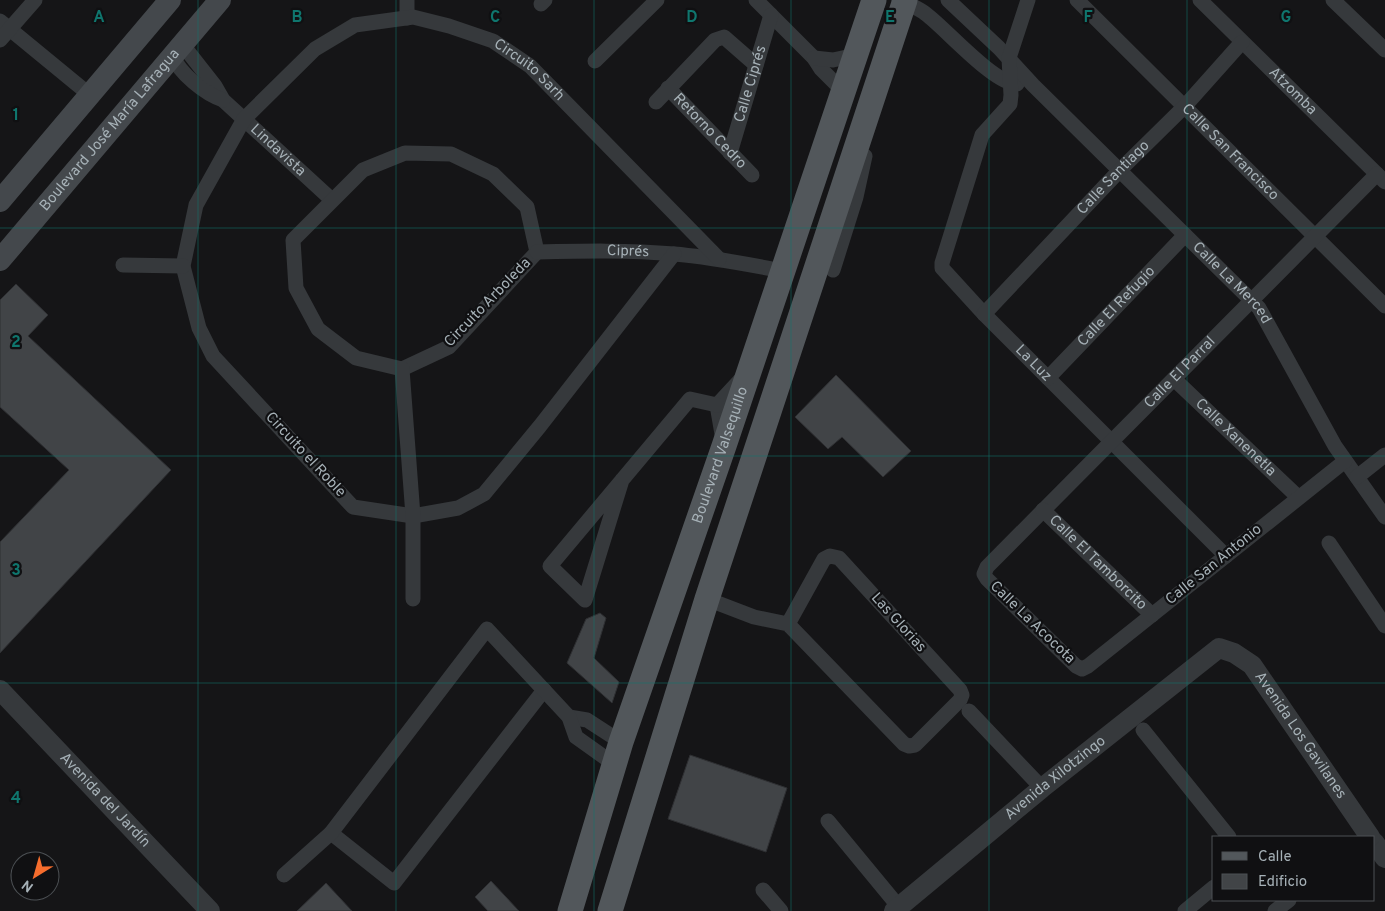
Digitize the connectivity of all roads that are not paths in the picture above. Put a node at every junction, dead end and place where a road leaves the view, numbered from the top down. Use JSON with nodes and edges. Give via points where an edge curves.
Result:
{"nodes":[{"id":1,"x":35,"y":0,"type":"edge"},
{"id":2,"x":170,"y":0,"type":"edge"},
{"id":3,"x":220,"y":0,"type":"edge"},
{"id":4,"x":407,"y":0,"type":"edge"},
{"id":5,"x":756,"y":0,"type":"edge"},
{"id":6,"x":874,"y":0,"type":"edge"},
{"id":7,"x":948,"y":0,"type":"edge"},
{"id":8,"x":1028,"y":0,"type":"edge"},
{"id":9,"x":1077,"y":0,"type":"edge"},
{"id":10,"x":1200,"y":0,"type":"edge"},
{"id":11,"x":1333,"y":0,"type":"edge"},
{"id":12,"x":903,"y":1,"type":"edge"},
{"id":13,"x":651,"y":2,"type":"edge"},
{"id":14,"x":771,"y":15,"type":"junction"},
{"id":15,"x":407,"y":18,"type":"junction"},
{"id":16,"x":3,"y":30,"type":"edge"},
{"id":17,"x":1242,"y":42,"type":"junction"},
{"id":18,"x":177,"y":50,"type":"junction"},
{"id":19,"x":1385,"y":50,"type":"edge"},
{"id":20,"x":856,"y":55,"type":"junction"},
{"id":21,"x":814,"y":58,"type":"junction"},
{"id":22,"x":1009,"y":58,"type":"junction"},
{"id":23,"x":595,"y":61,"type":"dead end"},
{"id":24,"x":756,"y":65,"type":"junction"},
{"id":25,"x":1010,"y":84,"type":"junction"},
{"id":26,"x":1033,"y":84,"type":"junction"},
{"id":27,"x":668,"y":88,"type":"junction"},
{"id":28,"x":844,"y":92,"type":"junction"},
{"id":29,"x":90,"y":95,"type":"junction"},
{"id":30,"x":656,"y":102,"type":"dead end"},
{"id":31,"x":1184,"y":107,"type":"junction"},
{"id":32,"x":244,"y":119,"type":"junction"},
{"id":33,"x":862,"y":146,"type":"junction"},
{"id":34,"x":730,"y":153,"type":"junction"},
{"id":35,"x":1120,"y":170,"type":"junction"},
{"id":36,"x":752,"y":175,"type":"dead end"},
{"id":37,"x":1381,"y":178,"type":"edge"},
{"id":38,"x":332,"y":200,"type":"junction"},
{"id":39,"x":0,"y":201,"type":"edge"},
{"id":40,"x":1185,"y":235,"type":"junction"},
{"id":41,"x":1315,"y":236,"type":"junction"},
{"id":42,"x":537,"y":252,"type":"junction"},
{"id":43,"x":674,"y":254,"type":"junction"},
{"id":44,"x":719,"y":259,"type":"junction"},
{"id":45,"x":0,"y":260,"type":"edge"},
{"id":46,"x":123,"y":266,"type":"dead end"},
{"id":47,"x":183,"y":266,"type":"junction"},
{"id":48,"x":833,"y":270,"type":"dead end"},
{"id":49,"x":783,"y":271,"type":"junction"},
{"id":50,"x":1251,"y":301,"type":"junction"},
{"id":51,"x":1385,"y":306,"type":"edge"},
{"id":52,"x":984,"y":314,"type":"junction"},
{"id":53,"x":402,"y":369,"type":"junction"},
{"id":54,"x":748,"y":372,"type":"junction"},
{"id":55,"x":1048,"y":378,"type":"junction"},
{"id":56,"x":1174,"y":379,"type":"junction"},
{"id":57,"x":717,"y":405,"type":"junction"},
{"id":58,"x":1111,"y":441,"type":"junction"},
{"id":59,"x":724,"y":446,"type":"junction"},
{"id":60,"x":1385,"y":455,"type":"edge"},
{"id":61,"x":1345,"y":461,"type":"junction"},
{"id":62,"x":1357,"y":477,"type":"junction"},
{"id":63,"x":622,"y":480,"type":"junction"},
{"id":64,"x":1298,"y":497,"type":"junction"},
{"id":65,"x":1043,"y":510,"type":"junction"},
{"id":66,"x":413,"y":516,"type":"junction"},
{"id":67,"x":1385,"y":516,"type":"edge"},
{"id":68,"x":1328,"y":543,"type":"dead end"},
{"id":69,"x":1226,"y":556,"type":"junction"},
{"id":70,"x":984,"y":574,"type":"joint"},
{"id":71,"x":413,"y":599,"type":"dead end"},
{"id":72,"x":707,"y":599,"type":"junction"},
{"id":73,"x":1152,"y":615,"type":"junction"},
{"id":74,"x":788,"y":624,"type":"junction"},
{"id":75,"x":1385,"y":626,"type":"edge"},
{"id":76,"x":1219,"y":648,"type":"joint"},
{"id":77,"x":1082,"y":669,"type":"joint"},
{"id":78,"x":0,"y":690,"type":"edge"},
{"id":79,"x":544,"y":690,"type":"junction"},
{"id":80,"x":969,"y":711,"type":"dead end"},
{"id":81,"x":569,"y":717,"type":"junction"},
{"id":82,"x":1143,"y":730,"type":"dead end"},
{"id":83,"x":618,"y":753,"type":"junction"},
{"id":84,"x":1042,"y":788,"type":"junction"},
{"id":85,"x":828,"y":821,"type":"dead end"},
{"id":86,"x":331,"y":833,"type":"junction"},
{"id":87,"x":1228,"y":836,"type":"edge"},
{"id":88,"x":1369,"y":836,"type":"edge"},
{"id":89,"x":1375,"y":843,"type":"edge"},
{"id":90,"x":1385,"y":858,"type":"edge"},
{"id":91,"x":284,"y":875,"type":"dead end"},
{"id":92,"x":1212,"y":889,"type":"edge"},
{"id":93,"x":763,"y":890,"type":"dead end"},
{"id":94,"x":896,"y":909,"type":"edge"},
{"id":95,"x":210,"y":911,"type":"edge"},
{"id":96,"x":570,"y":911,"type":"edge"},
{"id":97,"x":610,"y":911,"type":"edge"},
{"id":98,"x":781,"y":911,"type":"edge"},
{"id":99,"x":1185,"y":911,"type":"edge"}],
"edges":[{"from":1,"to":16,"type":"street"},
{"from":2,"to":29,"type":"main road"},
{"from":3,"to":18,"type":"main road","name":"Boulevard José María Lafragua"},
{"from":4,"to":15,"type":"street"},
{"from":5,"to":14,"type":"street"},
{"from":6,"to":20,"type":"main road","name":"Boulevard Valsequillo"},
{"from":7,"to":22,"type":"street","name":"Calle La Merced"},
{"from":8,"to":22,"type":"street"},
{"from":9,"to":31,"type":"street","name":"Calle San Francisco"},
{"from":10,"to":17,"type":"street","name":"Atzomba"},
{"from":11,"to":19,"type":"street"},
{"from":12,"to":25,"type":"street","via":[[924,12],[992,73]]},
{"from":12,"to":33,"type":"main road"},
{"from":13,"to":23,"type":"street"},
{"from":14,"to":21,"type":"street"},
{"from":14,"to":24,"type":"street","name":"Calle Ciprés"},
{"from":15,"to":32,"type":"street","name":"Circuito Sarh","via":[[355,25],[315,48]]},
{"from":15,"to":44,"type":"street","name":"Circuito Sarh","via":[[449,26],[493,41],[530,66]]},
{"from":16,"to":29,"type":"street"},
{"from":17,"to":31,"type":"street","name":"Calle Santiago"},
{"from":17,"to":37,"type":"street","name":"Atzomba"},
{"from":18,"to":32,"type":"street","name":"Lindavista","via":[[176,66]]},
{"from":18,"to":45,"type":"main road","name":"Boulevard José María Lafragua"},
{"from":20,"to":21,"type":"street","via":[[834,60]]},
{"from":20,"to":28,"type":"main road","name":"Boulevard Valsequillo"},
{"from":21,"to":28,"type":"street"},
{"from":22,"to":25,"type":"street"},
{"from":22,"to":26,"type":"street","name":"Calle La Merced"},
{"from":24,"to":27,"type":"street","name":"Retorno Cedro","via":[[724,37],[719,37]]},
{"from":24,"to":34,"type":"street","name":"Calle Ciprés"},
{"from":25,"to":26,"type":"street"},
{"from":25,"to":52,"type":"street","name":"La Luz","via":[[1010,104],[982,135],[942,263],[944,272]]},
{"from":26,"to":35,"type":"street","name":"Calle La Merced"},
{"from":27,"to":30,"type":"street","name":"Retorno Cedro"},
{"from":27,"to":34,"type":"street","name":"Retorno Cedro"},
{"from":28,"to":49,"type":"main road","name":"Boulevard Valsequillo"},
{"from":29,"to":39,"type":"main road"},
{"from":31,"to":35,"type":"street","name":"Calle Santiago"},
{"from":31,"to":41,"type":"street","name":"Calle San Francisco"},
{"from":32,"to":38,"type":"street","name":"Lindavista"},
{"from":32,"to":47,"type":"street","name":"Circuito el Roble","via":[[196,205]]},
{"from":33,"to":48,"type":"street","via":[[856,197]]},
{"from":33,"to":72,"type":"main road"},
{"from":34,"to":36,"type":"street","name":"Retorno Cedro"},
{"from":35,"to":40,"type":"street","name":"Calle La Merced"},
{"from":35,"to":52,"type":"street","name":"Calle Santiago"},
{"from":37,"to":41,"type":"street","name":"Calle El Parral"},
{"from":38,"to":42,"type":"street","name":"Circuito Arboleda","via":[[362,170],[405,153],[451,154],[492,174],[527,206]]},
{"from":38,"to":53,"type":"street","name":"Circuito Arboleda","via":[[292,240],[296,288],[318,329],[348,353],[356,358]]},
{"from":40,"to":50,"type":"street","name":"Calle La Merced"},
{"from":40,"to":55,"type":"street","name":"Calle El Refugio"},
{"from":41,"to":50,"type":"street","name":"Calle El Parral"},
{"from":41,"to":51,"type":"street","name":"Calle San Francisco"},
{"from":42,"to":43,"type":"street","name":"Ciprés"},
{"from":42,"to":53,"type":"street","name":"Circuito Arboleda","via":[[449,347]]},
{"from":43,"to":44,"type":"street","name":"Ciprés"},
{"from":43,"to":66,"type":"street","name":"Circuito el Roble","via":[[484,494],[458,508]]},
{"from":44,"to":49,"type":"street"},
{"from":46,"to":47,"type":"street"},
{"from":47,"to":66,"type":"street","name":"Circuito el Roble","via":[[199,328],[213,356],[353,507]]},
{"from":49,"to":54,"type":"main road","name":"Boulevard Valsequillo"},
{"from":50,"to":56,"type":"street","name":"Calle El Parral"},
{"from":50,"to":61,"type":"street","name":"Calle La Merced"},
{"from":52,"to":55,"type":"street","name":"La Luz"},
{"from":53,"to":66,"type":"street"},
{"from":54,"to":57,"type":"street"},
{"from":54,"to":59,"type":"main road","name":"Boulevard Valsequillo"},
{"from":55,"to":58,"type":"street","name":"La Luz"},
{"from":56,"to":58,"type":"street","name":"Calle El Parral"},
{"from":56,"to":64,"type":"street","name":"Calle Xanenetla"},
{"from":57,"to":59,"type":"street"},
{"from":57,"to":63,"type":"street","via":[[690,399]]},
{"from":58,"to":65,"type":"street","name":"Calle El Parral"},
{"from":58,"to":69,"type":"street","name":"La Luz"},
{"from":59,"to":83,"type":"main road","name":"Boulevard Valsequillo"},
{"from":60,"to":62,"type":"street"},
{"from":61,"to":62,"type":"street","name":"Calle La Merced"},
{"from":61,"to":64,"type":"street","name":"Calle San Antonio"},
{"from":62,"to":67,"type":"street","name":"Calle La Merced"},
{"from":63,"to":63,"type":"street","via":[[550,566],[585,600],[588,591]]},
{"from":64,"to":69,"type":"street","name":"Calle San Antonio"},
{"from":65,"to":70,"type":"street","name":"Calle El Parral","via":[[987,567]]},
{"from":65,"to":73,"type":"street","name":"Calle El Tamborcito"},
{"from":66,"to":71,"type":"street"},
{"from":68,"to":75,"type":"street"},
{"from":69,"to":73,"type":"street","name":"Calle San Antonio"},
{"from":70,"to":77,"type":"street","name":"Calle La Acocota","via":[[1069,660]]},
{"from":72,"to":74,"type":"street","via":[[754,617]]},
{"from":72,"to":97,"type":"main road"},
{"from":73,"to":77,"type":"street","name":"Calle San Antonio"},
{"from":74,"to":74,"type":"street","name":"Las Glorias","via":[[824,559],[830,556],[839,558],[960,690],[960,700],[914,745],[904,744]]},
{"from":76,"to":84,"type":"street","name":"Avenida Xilotzingo"},
{"from":76,"to":88,"type":"street","name":"Avenida Los Gavilanes","via":[[1252,665]]},
{"from":78,"to":95,"type":"street","name":"Avenida del Jardín"},
{"from":79,"to":81,"type":"street"},
{"from":79,"to":86,"type":"street","via":[[394,883]]},
{"from":79,"to":86,"type":"street","via":[[487,629]]},
{"from":80,"to":84,"type":"street"},
{"from":81,"to":83,"type":"street","via":[[587,720]]},
{"from":81,"to":83,"type":"street","via":[[576,737]]},
{"from":82,"to":87,"type":"street"},
{"from":83,"to":96,"type":"main road","name":"Boulevard Valsequillo"},
{"from":84,"to":94,"type":"street","name":"Avenida Xilotzingo"},
{"from":85,"to":94,"type":"street"},
{"from":86,"to":91,"type":"street"},
{"from":89,"to":90,"type":"street"},
{"from":92,"to":99,"type":"street"},
{"from":93,"to":98,"type":"street"}]}
